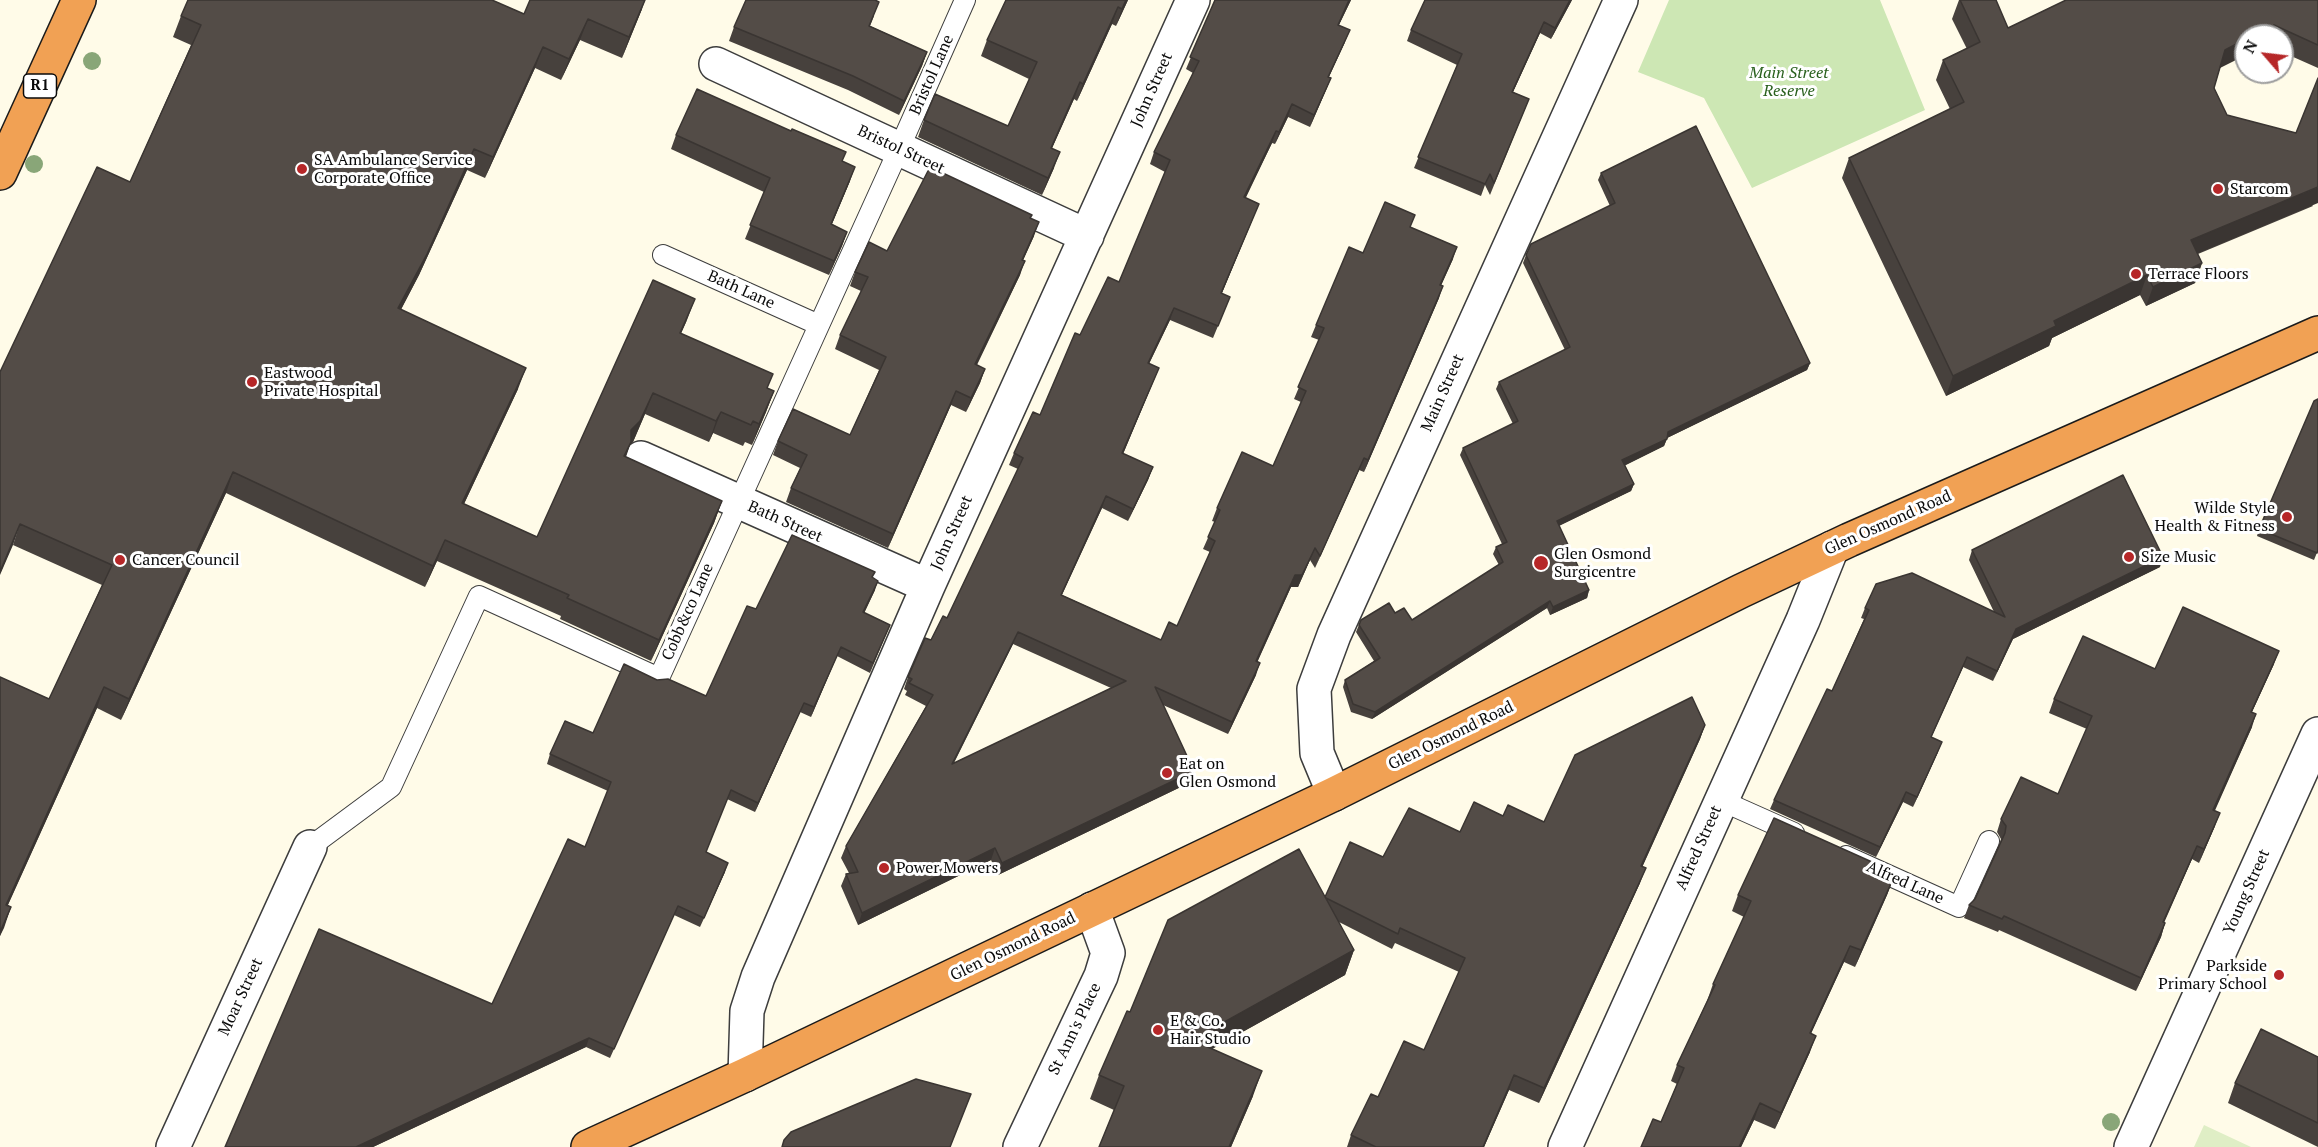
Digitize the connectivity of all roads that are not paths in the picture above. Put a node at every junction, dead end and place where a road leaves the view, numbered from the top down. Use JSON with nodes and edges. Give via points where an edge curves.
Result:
{"nodes":[{"id":1,"x":79,"y":0,"type":"edge"},
{"id":2,"x":965,"y":0,"type":"edge"},
{"id":3,"x":1193,"y":0,"type":"edge"},
{"id":4,"x":1621,"y":0,"type":"edge"},
{"id":5,"x":716,"y":64,"type":"dead end"},
{"id":6,"x":900,"y":149,"type":"junction"},
{"id":7,"x":0,"y":173,"type":"edge"},
{"id":8,"x":1087,"y":236,"type":"junction"},
{"id":9,"x":663,"y":255,"type":"dead end"},
{"id":10,"x":819,"y":325,"type":"junction"},
{"id":11,"x":2318,"y":333,"type":"edge"},
{"id":12,"x":641,"y":458,"type":"dead end"},
{"id":13,"x":738,"y":502,"type":"junction"},
{"id":14,"x":1832,"y":548,"type":"junction"},
{"id":15,"x":928,"y":586,"type":"junction"},
{"id":16,"x":2318,"y":734,"type":"edge"},
{"id":17,"x":1334,"y":794,"type":"junction"},
{"id":18,"x":1720,"y":800,"type":"junction"},
{"id":19,"x":1989,"y":841,"type":"dead end"},
{"id":20,"x":1813,"y":842,"type":"edge"},
{"id":21,"x":310,"y":847,"type":"joint"},
{"id":22,"x":1834,"y":851,"type":"edge"},
{"id":23,"x":1092,"y":909,"type":"junction"},
{"id":24,"x":745,"y":1076,"type":"junction"},
{"id":25,"x":172,"y":1147,"type":"edge"},
{"id":26,"x":588,"y":1147,"type":"edge"},
{"id":27,"x":1020,"y":1147,"type":"edge"},
{"id":28,"x":1565,"y":1147,"type":"edge"},
{"id":29,"x":2131,"y":1147,"type":"edge"}],
"edges":[{"from":1,"to":7,"type":"highway","number":"R1"},
{"from":2,"to":6,"type":"lane","name":"Bristol Lane"},
{"from":3,"to":8,"type":"street","name":"John Street"},
{"from":4,"to":17,"type":"street","name":"Main Street","via":[[1334,635],[1314,689],[1317,753]]},
{"from":5,"to":6,"type":"street","name":"Bristol Street"},
{"from":6,"to":8,"type":"street","name":"Bristol Street"},
{"from":6,"to":10,"type":"lane","name":"Cobb&co Lane"},
{"from":8,"to":15,"type":"street","name":"John Street"},
{"from":9,"to":10,"type":"lane","name":"Bath Lane"},
{"from":10,"to":13,"type":"lane","name":"Cobb&co Lane"},
{"from":11,"to":14,"type":"highway","name":"Glen Osmond Road"},
{"from":12,"to":13,"type":"street","name":"Bath Street"},
{"from":13,"to":15,"type":"street","name":"Bath Street"},
{"from":13,"to":21,"type":"lane","name":"Cobb&co Lane","via":[[658,678],[479,596],[391,787]]},
{"from":14,"to":17,"type":"highway","name":"Glen Osmond Road"},
{"from":14,"to":18,"type":"street","name":"Alfred Street"},
{"from":15,"to":24,"type":"street","name":"John Street","via":[[758,977],[747,1011]]},
{"from":16,"to":29,"type":"street","name":"Young Street"},
{"from":17,"to":23,"type":"highway","name":"Glen Osmond Road"},
{"from":18,"to":20,"type":"lane"},
{"from":18,"to":28,"type":"street","name":"Alfred Street"},
{"from":19,"to":22,"type":"lane","name":"Alfred Lane","via":[[1959,907]]},
{"from":21,"to":25,"type":"street","name":"Moar Street"},
{"from":23,"to":24,"type":"highway","name":"Glen Osmond Road"},
{"from":23,"to":27,"type":"street","name":"St Ann's Place","via":[[1108,952]]},
{"from":24,"to":26,"type":"highway","name":"Glen Osmond Road"}]}
